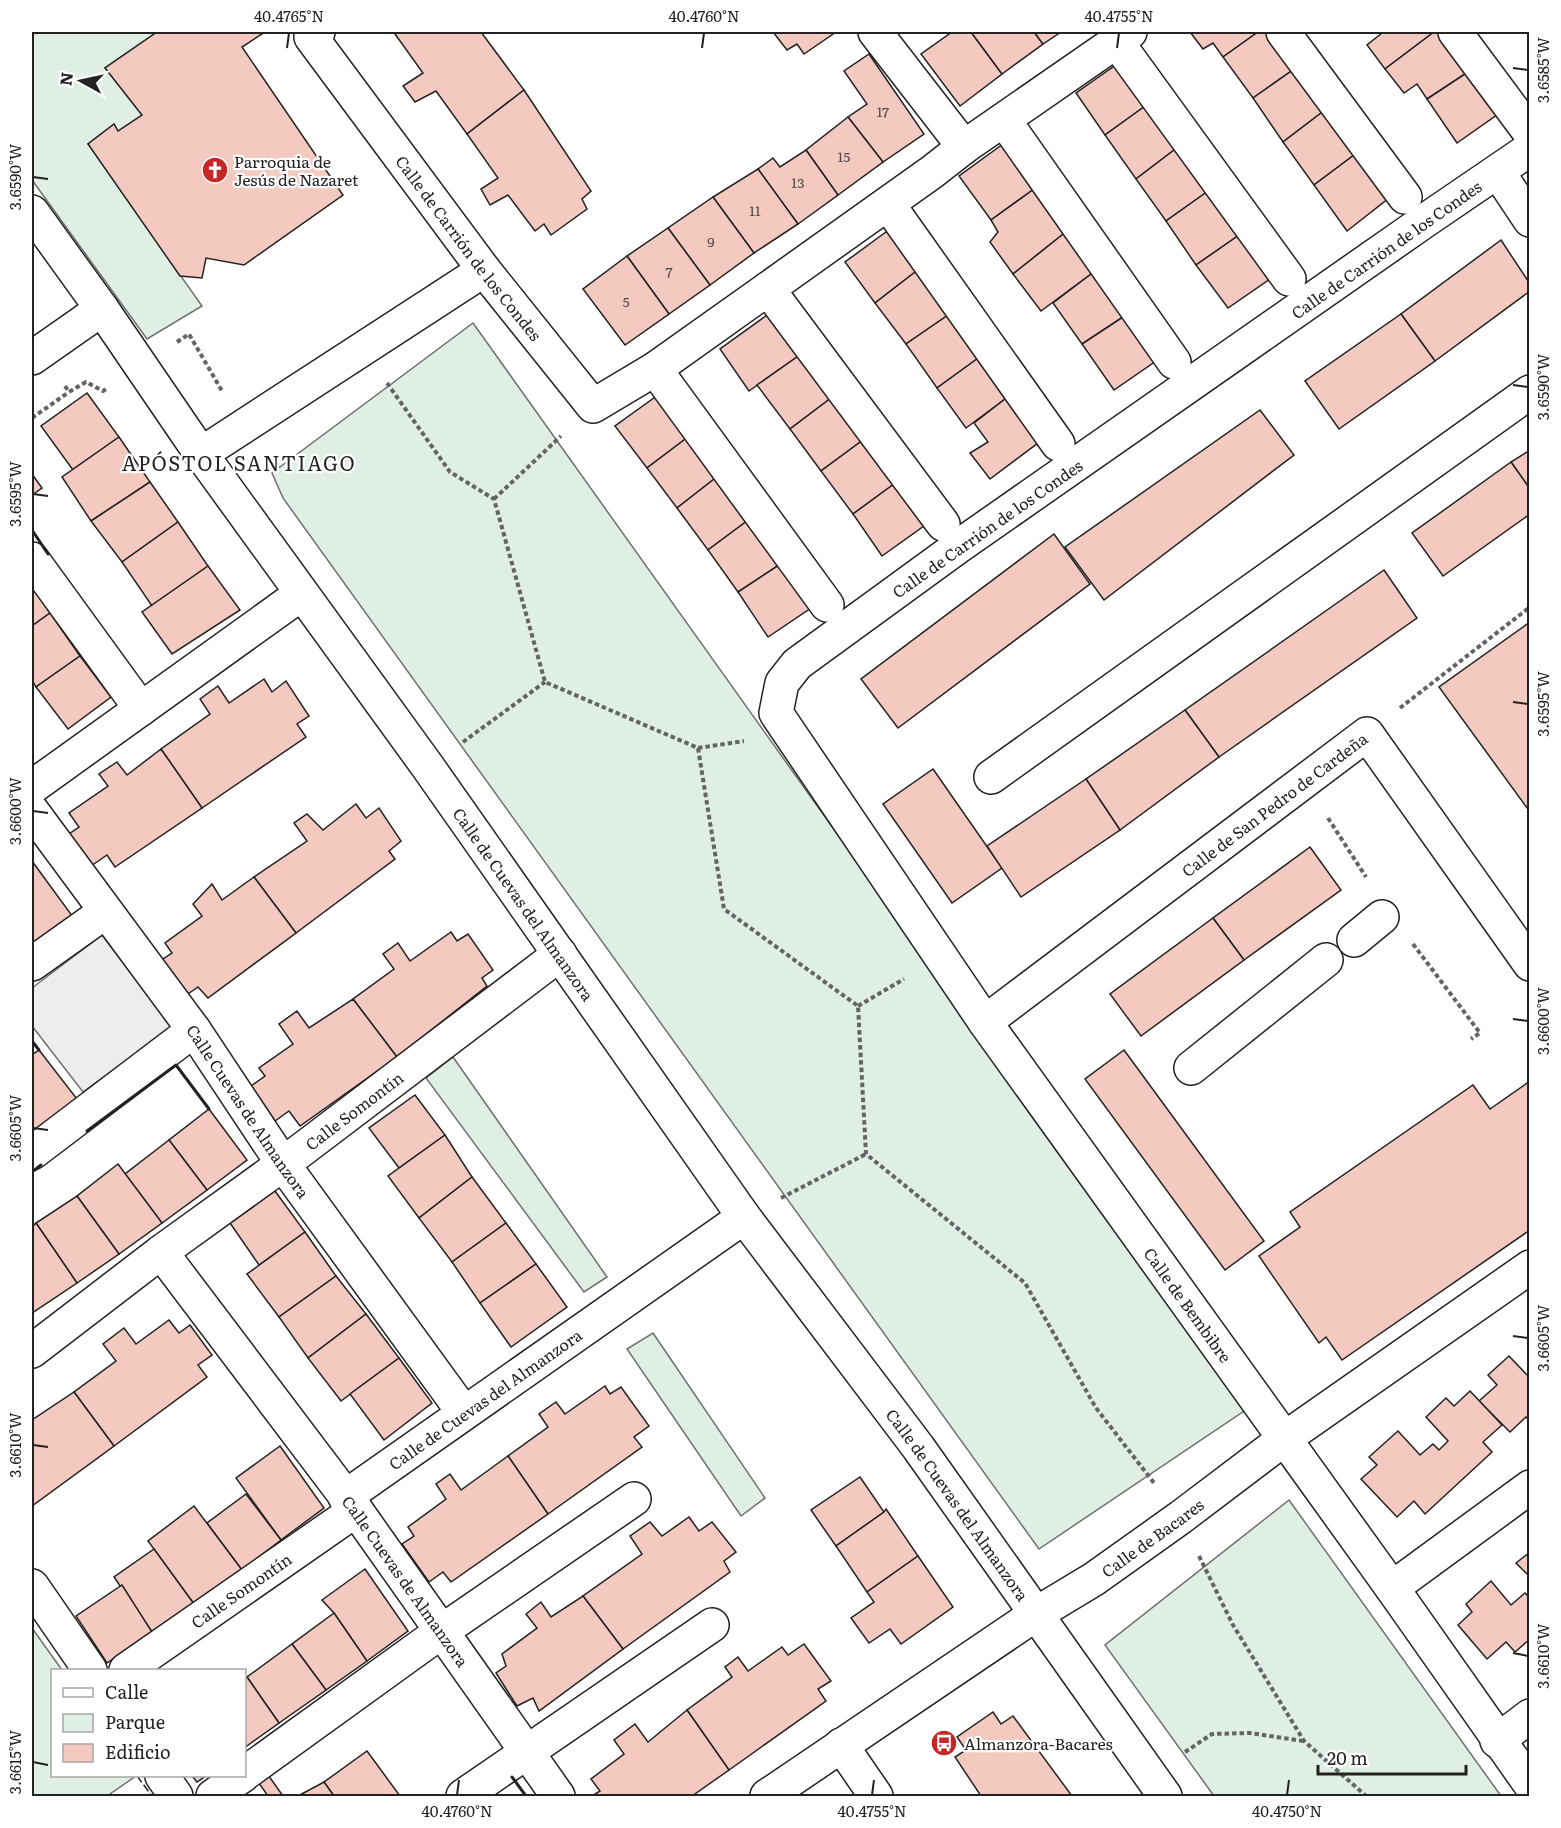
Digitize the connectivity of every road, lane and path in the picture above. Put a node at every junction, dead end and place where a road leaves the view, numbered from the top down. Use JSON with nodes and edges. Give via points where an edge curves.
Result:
{"nodes":[{"id":1,"x":318,"y":32,"type":"edge"},
{"id":2,"x":875,"y":32,"type":"edge"},
{"id":3,"x":1283,"y":32,"type":"edge"},
{"id":4,"x":1455,"y":32,"type":"edge"},
{"id":5,"x":1124,"y":37,"type":"edge"},
{"id":6,"x":1004,"y":120,"type":"junction"},
{"id":7,"x":1530,"y":133,"type":"edge"},
{"id":8,"x":964,"y":147,"type":"junction"},
{"id":9,"x":1530,"y":149,"type":"edge"},
{"id":10,"x":1498,"y":172,"type":"junction"},
{"id":11,"x":1404,"y":197,"type":"dead end"},
{"id":12,"x":888,"y":204,"type":"junction"},
{"id":13,"x":32,"y":212,"type":"edge"},
{"id":14,"x":1530,"y":220,"type":"edge"},
{"id":15,"x":484,"y":270,"type":"junction"},
{"id":16,"x":1289,"y":279,"type":"dead end"},
{"id":17,"x":768,"y":289,"type":"junction"},
{"id":18,"x":102,"y":309,"type":"junction"},
{"id":19,"x":363,"y":351,"type":"junction"},
{"id":20,"x":32,"y":358,"type":"edge"},
{"id":21,"x":1174,"y":362,"type":"dead end"},
{"id":22,"x":655,"y":369,"type":"junction"},
{"id":23,"x":69,"y":392,"type":"dead end"},
{"id":24,"x":1530,"y":393,"type":"edge"},
{"id":25,"x":593,"y":406,"type":"junction"},
{"id":26,"x":32,"y":418,"type":"edge"},
{"id":27,"x":1058,"y":444,"type":"dead end"},
{"id":28,"x":201,"y":454,"type":"junction"},
{"id":29,"x":494,"y":499,"type":"junction"},
{"id":30,"x":943,"y":524,"type":"dead end"},
{"id":31,"x":32,"y":559,"type":"edge"},
{"id":32,"x":301,"y":594,"type":"junction"},
{"id":33,"x":827,"y":605,"type":"dead end"},
{"id":34,"x":1530,"y":607,"type":"edge"},
{"id":35,"x":545,"y":682,"type":"junction"},
{"id":36,"x":141,"y":709,"type":"junction"},
{"id":37,"x":1367,"y":734,"type":"junction"},
{"id":38,"x":753,"y":739,"type":"dead end"},
{"id":39,"x":698,"y":748,"type":"junction"},
{"id":40,"x":429,"y":767,"type":"junction"},
{"id":41,"x":991,"y":777,"type":"dead end"},
{"id":42,"x":1304,"y":782,"type":"junction"},
{"id":43,"x":32,"y":787,"type":"edge"},
{"id":44,"x":32,"y":810,"type":"edge"},
{"id":45,"x":105,"y":912,"type":"junction"},
{"id":46,"x":1386,"y":915,"type":"junction"},
{"id":47,"x":1354,"y":940,"type":"dead end"},
{"id":48,"x":560,"y":954,"type":"junction"},
{"id":49,"x":942,"y":957,"type":"junction"},
{"id":50,"x":1326,"y":960,"type":"dead end"},
{"id":51,"x":32,"y":964,"type":"edge"},
{"id":52,"x":1530,"y":964,"type":"edge"},
{"id":53,"x":858,"y":1006,"type":"junction"},
{"id":54,"x":985,"y":1022,"type":"junction"},
{"id":55,"x":194,"y":1030,"type":"junction"},
{"id":56,"x":1471,"y":1040,"type":"dead end"},
{"id":57,"x":1191,"y":1068,"type":"dead end"},
{"id":58,"x":32,"y":1153,"type":"edge"},
{"id":59,"x":866,"y":1154,"type":"junction"},
{"id":60,"x":283,"y":1164,"type":"junction"},
{"id":61,"x":744,"y":1218,"type":"junction"},
{"id":62,"x":161,"y":1252,"type":"junction"},
{"id":63,"x":1530,"y":1267,"type":"edge"},
{"id":64,"x":32,"y":1351,"type":"edge"},
{"id":65,"x":464,"y":1413,"type":"junction"},
{"id":66,"x":1284,"y":1439,"type":"junction"},
{"id":67,"x":1530,"y":1488,"type":"edge"},
{"id":68,"x":634,"y":1500,"type":"dead end"},
{"id":69,"x":350,"y":1504,"type":"junction"},
{"id":70,"x":1181,"y":1517,"type":"junction"},
{"id":71,"x":32,"y":1586,"type":"edge"},
{"id":72,"x":1392,"y":1588,"type":"junction"},
{"id":73,"x":1036,"y":1614,"type":"junction"},
{"id":74,"x":712,"y":1625,"type":"dead end"},
{"id":75,"x":442,"y":1631,"type":"junction"},
{"id":76,"x":89,"y":1669,"type":"edge"},
{"id":77,"x":129,"y":1669,"type":"edge"},
{"id":78,"x":1530,"y":1716,"type":"edge"},
{"id":79,"x":1304,"y":1741,"type":"junction"},
{"id":80,"x":1497,"y":1741,"type":"junction"},
{"id":81,"x":842,"y":1745,"type":"junction"},
{"id":82,"x":527,"y":1753,"type":"junction"},
{"id":83,"x":1182,"y":1754,"type":"dead end"},
{"id":84,"x":246,"y":1773,"type":"edge"},
{"id":85,"x":163,"y":1777,"type":"edge"},
{"id":86,"x":240,"y":1777,"type":"edge"},
{"id":87,"x":1530,"y":1784,"type":"edge"},
{"id":88,"x":176,"y":1797,"type":"edge"},
{"id":89,"x":213,"y":1797,"type":"edge"},
{"id":90,"x":463,"y":1797,"type":"edge"},
{"id":91,"x":558,"y":1797,"type":"edge"},
{"id":92,"x":767,"y":1797,"type":"edge"},
{"id":93,"x":876,"y":1797,"type":"edge"},
{"id":94,"x":1165,"y":1797,"type":"edge"},
{"id":95,"x":1366,"y":1797,"type":"edge"}],
"edges":[{"from":1,"to":15,"type":"street","name":"Calle de Carrión de los Condes","via":[[311,37]]},
{"from":2,"to":8,"type":"street"},
{"from":3,"to":11,"type":"street","name":"Calle de Carrión de los Condes"},
{"from":4,"to":7,"type":"street"},
{"from":5,"to":6,"type":"street","name":"Calle de Carrión de los Condes"},
{"from":5,"to":16,"type":"street","name":"Calle de Carrión de los Condes"},
{"from":6,"to":8,"type":"street","name":"Calle de Carrión de los Condes"},
{"from":6,"to":21,"type":"street"},
{"from":8,"to":12,"type":"street","name":"Calle de Carrión de los Condes"},
{"from":9,"to":10,"type":"street","name":"Calle de Carrión de los Condes"},
{"from":10,"to":14,"type":"street"},
{"from":10,"to":49,"type":"street","name":"Calle de Carrión de los Condes","via":[[959,546],[797,664],[782,682],[777,713]]},
{"from":12,"to":17,"type":"street","name":"Calle de Carrión de los Condes"},
{"from":12,"to":27,"type":"street","name":"Calle de Carrión de los Condes"},
{"from":13,"to":18,"type":"street","name":"Calle de Cuevas del Almanzora"},
{"from":15,"to":19,"type":"street"},
{"from":15,"to":25,"type":"street","name":"Calle de Carrión de los Condes"},
{"from":17,"to":22,"type":"street","name":"Calle de Carrión de los Condes"},
{"from":17,"to":30,"type":"street","name":"Calle de Carrión de los Condes"},
{"from":18,"to":20,"type":"street"},
{"from":18,"to":28,"type":"street","name":"Calle de Cuevas del Almanzora"},
{"from":19,"to":28,"type":"street"},
{"from":19,"to":29,"type":"path","via":[[450,472]]},
{"from":22,"to":25,"type":"street","name":"Calle de Carrión de los Condes"},
{"from":22,"to":33,"type":"street"},
{"from":23,"to":26,"type":"path"},
{"from":24,"to":41,"type":"street"},
{"from":25,"to":29,"type":"path"},
{"from":28,"to":32,"type":"street","name":"Calle de Cuevas del Almanzora"},
{"from":29,"to":35,"type":"path"},
{"from":31,"to":36,"type":"street"},
{"from":32,"to":36,"type":"street"},
{"from":32,"to":40,"type":"street","name":"Calle de Cuevas del Almanzora"},
{"from":34,"to":37,"type":"path"},
{"from":35,"to":39,"type":"path"},
{"from":35,"to":40,"type":"path"},
{"from":36,"to":43,"type":"street"},
{"from":37,"to":42,"type":"street","name":"Calle de San Pedro de Cardeña"},
{"from":37,"to":52,"type":"street","name":"Calle de San Pedro de Cardeña"},
{"from":38,"to":39,"type":"path"},
{"from":39,"to":53,"type":"path","via":[[724,909]]},
{"from":40,"to":48,"type":"street","name":"Calle de Cuevas del Almanzora"},
{"from":42,"to":46,"type":"path"},
{"from":42,"to":54,"type":"street","name":"Calle de San Pedro de Cardeña"},
{"from":44,"to":45,"type":"street","name":"Calle Cuevas de Almanzora"},
{"from":45,"to":51,"type":"street"},
{"from":45,"to":55,"type":"street","name":"Calle Cuevas de Almanzora"},
{"from":46,"to":47,"type":"street"},
{"from":46,"to":56,"type":"path","via":[[1480,1033]]},
{"from":48,"to":60,"type":"street","name":"Calle Somontín"},
{"from":48,"to":61,"type":"street","name":"Calle de Cuevas del Almanzora"},
{"from":49,"to":53,"type":"path"},
{"from":49,"to":54,"type":"street","name":"Calle de Carrión de los Condes"},
{"from":50,"to":57,"type":"street"},
{"from":53,"to":59,"type":"path"},
{"from":54,"to":66,"type":"street","name":"Calle de Bembibre"},
{"from":55,"to":58,"type":"street"},
{"from":55,"to":60,"type":"street","name":"Calle Cuevas de Almanzora"},
{"from":59,"to":61,"type":"path"},
{"from":59,"to":70,"type":"path","via":[[1025,1283],[1096,1408]]},
{"from":60,"to":62,"type":"street","name":"Calle Somontín"},
{"from":60,"to":65,"type":"street","name":"Calle Cuevas de Almanzora"},
{"from":61,"to":65,"type":"street","name":"Calle de Cuevas del Almanzora"},
{"from":61,"to":73,"type":"street","name":"Calle de Cuevas del Almanzora","via":[[918,1448]]},
{"from":62,"to":64,"type":"street","name":"Calle Somontín"},
{"from":62,"to":69,"type":"street","name":"Calle Cuevas de Almanzora"},
{"from":63,"to":66,"type":"street","name":"Calle de Bacares"},
{"from":65,"to":69,"type":"street","name":"Calle de Cuevas del Almanzora"},
{"from":66,"to":70,"type":"street","name":"Calle de Bacares"},
{"from":66,"to":72,"type":"street","name":"Calle de Bembibre"},
{"from":67,"to":72,"type":"street"},
{"from":68,"to":75,"type":"street"},
{"from":69,"to":75,"type":"street","name":"Calle Cuevas de Almanzora"},
{"from":69,"to":77,"type":"street","name":"Calle Somontín"},
{"from":70,"to":73,"type":"street","name":"Calle de Bacares","via":[[1094,1579]]},
{"from":70,"to":79,"type":"path","via":[[1233,1625]]},
{"from":71,"to":76,"type":"street"},
{"from":72,"to":80,"type":"street","name":"Calle de Bembibre"},
{"from":73,"to":81,"type":"street","name":"Calle de Bacares"},
{"from":73,"to":94,"type":"street","name":"Calle de Cuevas del Almanzora"},
{"from":74,"to":82,"type":"street"},
{"from":75,"to":82,"type":"street","name":"Calle Cuevas de Almanzora"},
{"from":75,"to":84,"type":"street"},
{"from":78,"to":80,"type":"street"},
{"from":79,"to":83,"type":"path","via":[[1250,1733],[1212,1734]]},
{"from":79,"to":95,"type":"path"},
{"from":80,"to":87,"type":"street","name":"Calle de Bembibre"},
{"from":81,"to":92,"type":"street","name":"Calle de Bacares"},
{"from":81,"to":93,"type":"street"},
{"from":82,"to":90,"type":"street"},
{"from":82,"to":91,"type":"street","name":"Calle Cuevas de Almanzora"},
{"from":85,"to":88,"type":"street"},
{"from":86,"to":89,"type":"street"}]}
